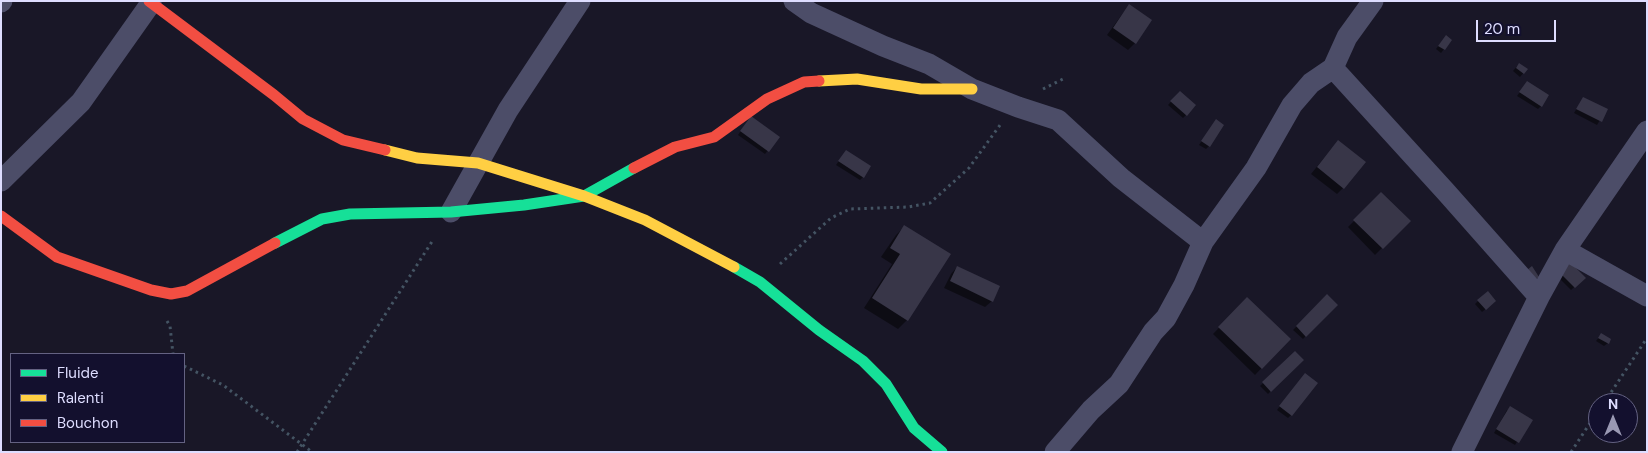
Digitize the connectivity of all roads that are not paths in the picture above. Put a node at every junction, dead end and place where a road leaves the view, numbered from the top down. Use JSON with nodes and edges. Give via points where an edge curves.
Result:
{"nodes":[{"id":1,"x":580,"y":1,"type":"edge"},
{"id":2,"x":794,"y":1,"type":"edge"},
{"id":3,"x":1373,"y":1,"type":"edge"},
{"id":4,"x":150,"y":2,"type":"edge"},
{"id":5,"x":1333,"y":68,"type":"junction"},
{"id":6,"x":972,"y":89,"type":"junction"},
{"id":7,"x":1647,"y":131,"type":"edge"},
{"id":8,"x":478,"y":163,"type":"junction"},
{"id":9,"x":1,"y":181,"type":"edge"},
{"id":10,"x":584,"y":196,"type":"junction"},
{"id":11,"x":451,"y":212,"type":"junction"},
{"id":12,"x":1,"y":216,"type":"edge"},
{"id":13,"x":1204,"y":242,"type":"junction"},
{"id":14,"x":1565,"y":250,"type":"junction"},
{"id":15,"x":1647,"y":296,"type":"edge"},
{"id":16,"x":1539,"y":297,"type":"junction"},
{"id":17,"x":942,"y":452,"type":"edge"},
{"id":18,"x":1055,"y":452,"type":"edge"},
{"id":19,"x":1462,"y":452,"type":"edge"}],
"edges":[{"from":1,"to":8,"type":"street","via":[[508,110]]},
{"from":2,"to":6,"type":"street","via":[[820,17],[929,64]]},
{"from":3,"to":5,"type":"street","via":[[1347,37]]},
{"from":4,"to":8,"type":"street","via":[[303,119],[343,140],[417,158]]},
{"from":4,"to":9,"type":"street","via":[[81,102]]},
{"from":5,"to":13,"type":"street","via":[[1311,83],[1292,105],[1256,168]]},
{"from":5,"to":16,"type":"street"},
{"from":6,"to":10,"type":"street","via":[[921,89],[857,79],[804,82],[767,99],[714,137],[675,147]]},
{"from":6,"to":13,"type":"street","via":[[1058,120],[1121,178]]},
{"from":7,"to":14,"type":"street"},
{"from":8,"to":10,"type":"street"},
{"from":8,"to":11,"type":"street"},
{"from":10,"to":11,"type":"street"},
{"from":10,"to":17,"type":"street","via":[[645,220],[760,282],[863,361],[886,384],[914,428]]},
{"from":11,"to":12,"type":"street","via":[[350,214],[322,219],[187,290],[171,294],[57,257]]},
{"from":13,"to":18,"type":"street","via":[[1166,318],[1119,384],[1091,410]]},
{"from":14,"to":15,"type":"street"},
{"from":14,"to":16,"type":"street"},
{"from":16,"to":19,"type":"street"}]}
